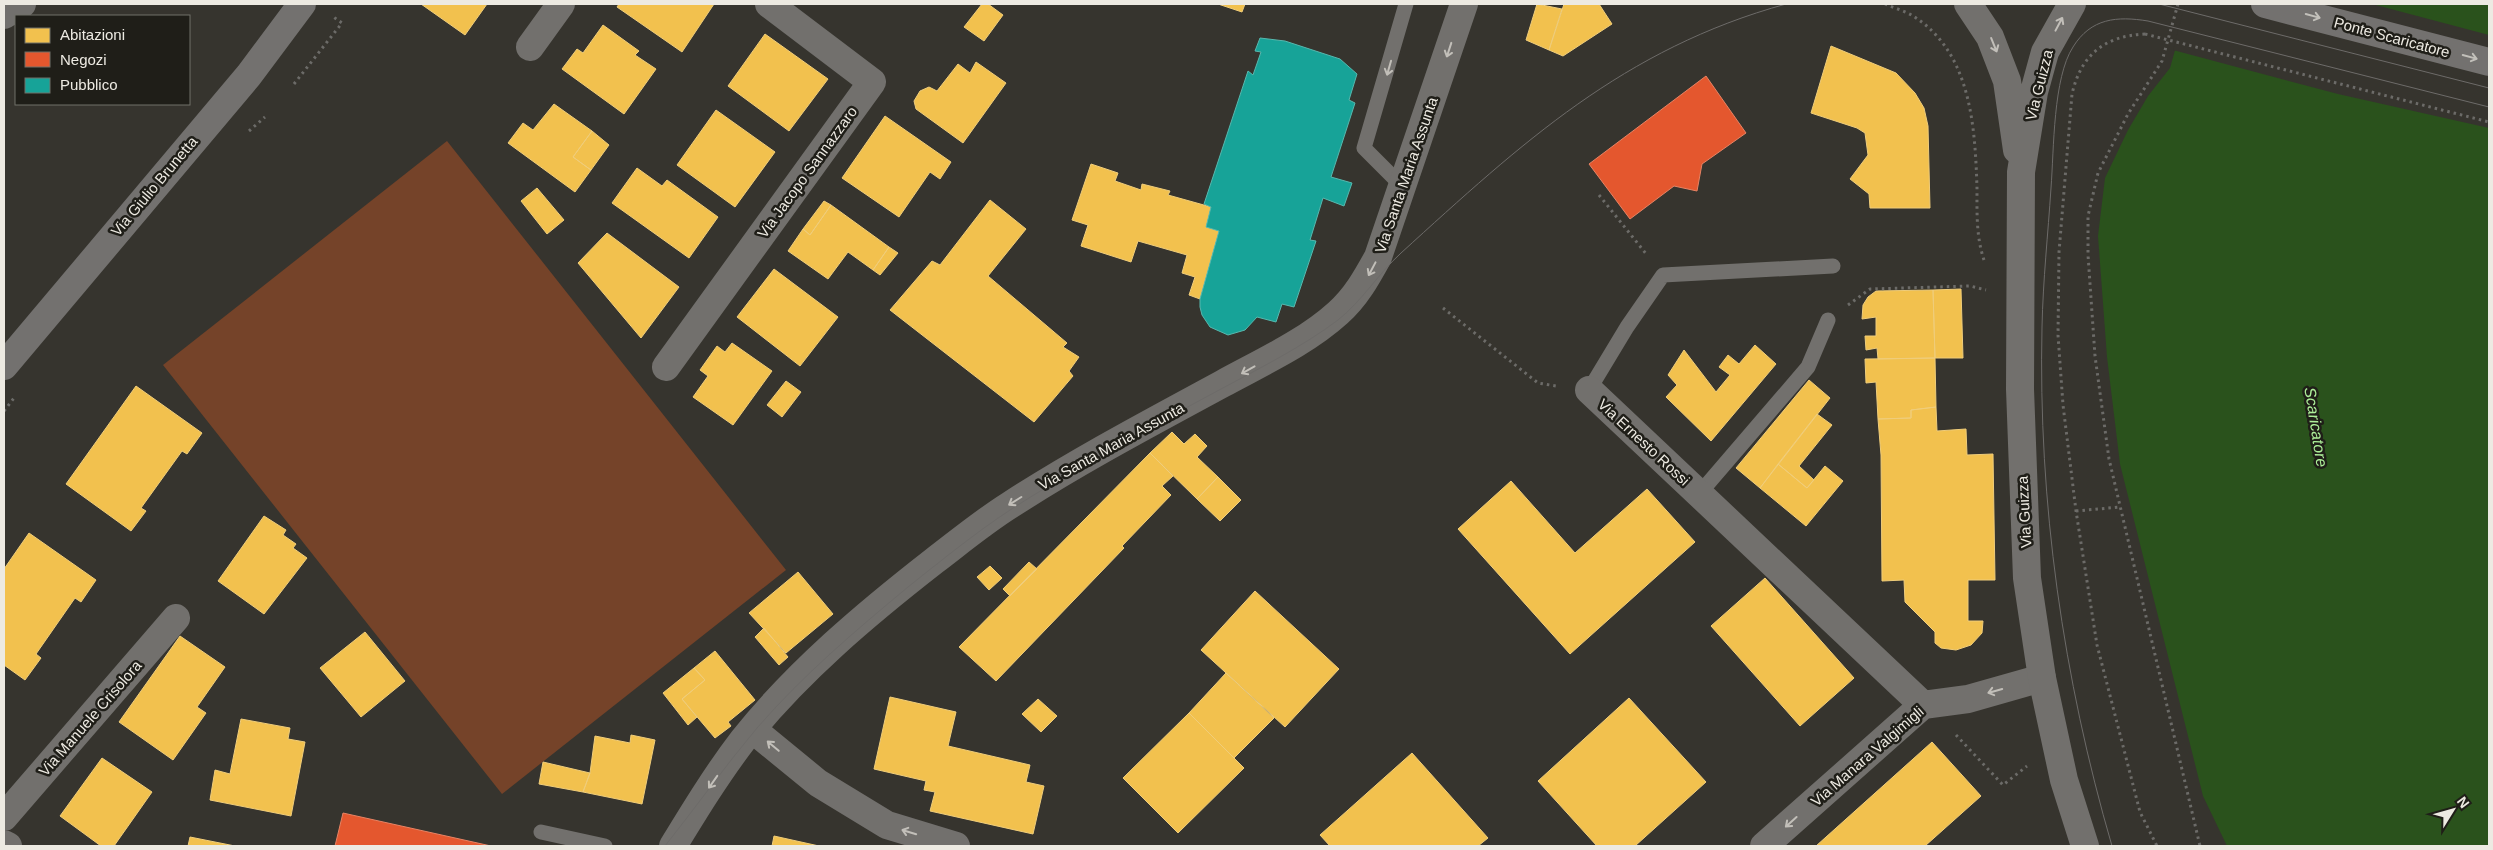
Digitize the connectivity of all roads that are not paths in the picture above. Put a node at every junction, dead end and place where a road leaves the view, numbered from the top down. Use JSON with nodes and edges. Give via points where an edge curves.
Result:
{"nodes":[{"id":1,"x":22,"y":4,"type":"edge"},
{"id":2,"x":561,"y":4,"type":"edge"},
{"id":3,"x":769,"y":4,"type":"edge"},
{"id":4,"x":1406,"y":4,"type":"edge"},
{"id":5,"x":1464,"y":4,"type":"edge"},
{"id":6,"x":1968,"y":4,"type":"edge"},
{"id":7,"x":2072,"y":4,"type":"edge"},
{"id":8,"x":2265,"y":4,"type":"edge"},
{"id":9,"x":314,"y":8,"type":"edge"},
{"id":10,"x":4,"y":15,"type":"edge"},
{"id":11,"x":530,"y":47,"type":"dead end"},
{"id":12,"x":2489,"y":62,"type":"edge"},
{"id":13,"x":2021,"y":172,"type":"junction"},
{"id":14,"x":1404,"y":187,"type":"junction"},
{"id":15,"x":1833,"y":266,"type":"dead end"},
{"id":16,"x":1828,"y":320,"type":"road end"},
{"id":17,"x":4,"y":366,"type":"edge"},
{"id":18,"x":666,"y":367,"type":"dead end"},
{"id":19,"x":1589,"y":390,"type":"joint"},
{"id":20,"x":1699,"y":494,"type":"junction"},
{"id":21,"x":176,"y":618,"type":"dead end"},
{"id":22,"x":2042,"y":678,"type":"junction"},
{"id":23,"x":1923,"y":705,"type":"junction"},
{"id":24,"x":752,"y":729,"type":"junction"},
{"id":25,"x":4,"y":818,"type":"edge"},
{"id":26,"x":542,"y":832,"type":"dead end"},
{"id":27,"x":4,"y":844,"type":"edge"},
{"id":28,"x":8,"y":846,"type":"edge"},
{"id":29,"x":605,"y":846,"type":"edge"},
{"id":30,"x":674,"y":846,"type":"edge"},
{"id":31,"x":956,"y":846,"type":"edge"},
{"id":32,"x":1764,"y":846,"type":"edge"},
{"id":33,"x":2085,"y":846,"type":"edge"}],
"edges":[{"from":1,"to":10,"type":"street"},
{"from":2,"to":11,"type":"street"},
{"from":3,"to":18,"type":"street","name":"Via Jacopo Sannazzaro","via":[[872,82]]},
{"from":4,"to":14,"type":"lane","one_way":true,"via":[[1364,148]]},
{"from":5,"to":14,"type":"street","name":"Via Santa Maria Assunta","one_way":true},
{"from":6,"to":13,"type":"street","name":"Via Guizza","one_way":true,"via":[[1990,37],[2008,81]]},
{"from":13,"to":7,"type":"street","name":"Via Guizza","one_way":true,"via":[[2044,52]]},
{"from":8,"to":12,"type":"main road","name":"Ponte Scaricatore","one_way":true},
{"from":9,"to":17,"type":"main road","name":"Via Giulio Brunetta","via":[[249,75]]},
{"from":13,"to":22,"type":"street","name":"Via Guizza","via":[[2022,476],[2027,578]]},
{"from":14,"to":24,"type":"street","name":"Via Santa Maria Assunta","one_way":true,"via":[[1366,281],[1336,316],[1277,354],[1007,506],[898,589],[834,644]]},
{"from":15,"to":19,"type":"lane","name":"Via Ernesto Rossi","via":[[1663,275]]},
{"from":16,"to":20,"type":"lane","via":[[1808,367]]},
{"from":19,"to":20,"type":"street","name":"Via Ernesto Rossi"},
{"from":20,"to":23,"type":"street","name":"Via Ernesto Rossi"},
{"from":21,"to":25,"type":"street","name":"Via Manuele Crisolora"},
{"from":22,"to":23,"type":"street","name":"Via Manara Valgimigli","one_way":true,"via":[[1968,699]]},
{"from":22,"to":33,"type":"street","name":"Via Guizza","via":[[2064,780]]},
{"from":23,"to":32,"type":"street","name":"Via Manara Valgimigli","one_way":true},
{"from":24,"to":30,"type":"street","name":"Via Santa Maria Assunta","one_way":true},
{"from":31,"to":24,"type":"street","one_way":true,"via":[[887,825],[818,783]]},
{"from":26,"to":29,"type":"lane"},
{"from":27,"to":28,"type":"street"}]}
